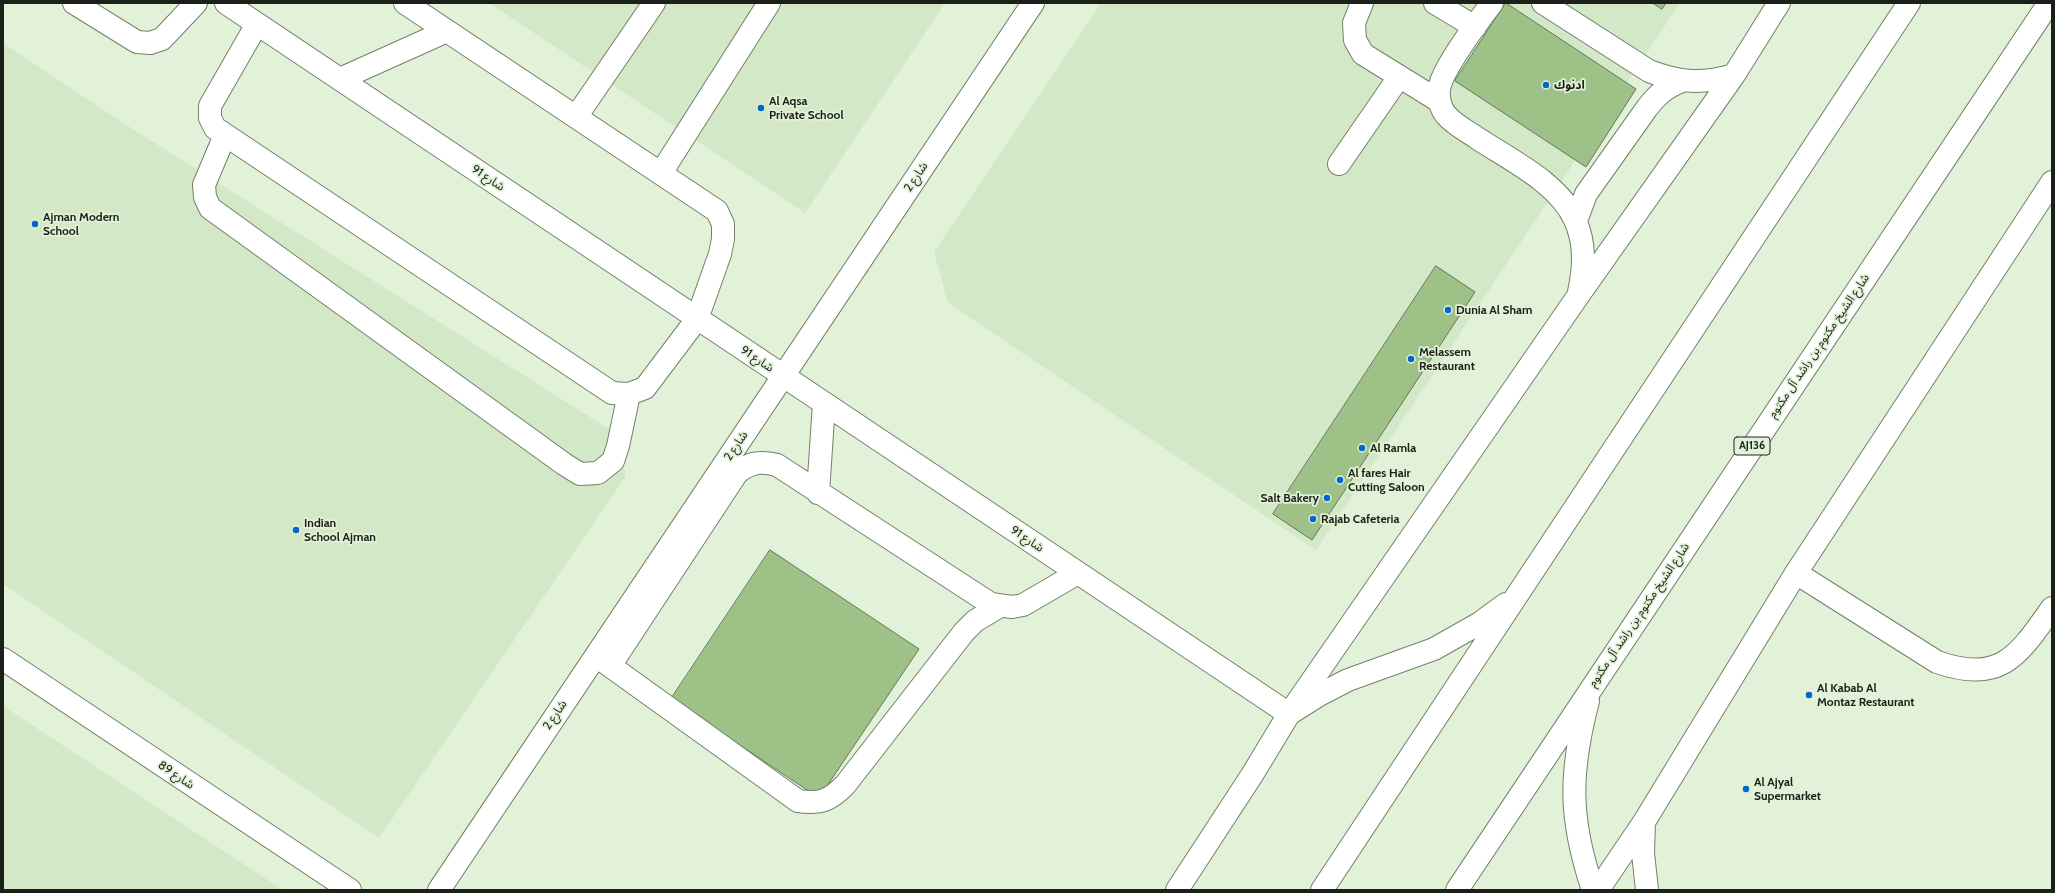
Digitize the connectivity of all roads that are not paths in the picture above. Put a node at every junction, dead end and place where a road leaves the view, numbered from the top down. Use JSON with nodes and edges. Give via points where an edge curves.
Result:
{"nodes":[{"id":1,"x":74,"y":3,"type":"edge"},
{"id":2,"x":196,"y":3,"type":"edge"},
{"id":3,"x":226,"y":3,"type":"edge"},
{"id":4,"x":405,"y":3,"type":"edge"},
{"id":5,"x":654,"y":3,"type":"edge"},
{"id":6,"x":769,"y":3,"type":"edge"},
{"id":7,"x":1033,"y":3,"type":"edge"},
{"id":8,"x":1362,"y":3,"type":"edge"},
{"id":9,"x":1435,"y":3,"type":"edge"},
{"id":10,"x":1543,"y":3,"type":"edge"},
{"id":11,"x":1779,"y":3,"type":"edge"},
{"id":12,"x":1909,"y":3,"type":"edge"},
{"id":13,"x":2049,"y":3,"type":"edge"},
{"id":14,"x":1481,"y":11,"type":"edge"},
{"id":15,"x":257,"y":24,"type":"junction"},
{"id":16,"x":448,"y":32,"type":"junction"},
{"id":17,"x":1734,"y":75,"type":"junction"},
{"id":18,"x":1400,"y":78,"type":"junction"},
{"id":19,"x":340,"y":79,"type":"junction"},
{"id":20,"x":1682,"y":81,"type":"junction"},
{"id":21,"x":1439,"y":101,"type":"junction"},
{"id":22,"x":576,"y":117,"type":"junction"},
{"id":23,"x":225,"y":135,"type":"junction"},
{"id":24,"x":1339,"y":164,"type":"dead end"},
{"id":25,"x":661,"y":173,"type":"junction"},
{"id":26,"x":2052,"y":182,"type":"edge"},
{"id":27,"x":1576,"y":221,"type":"junction"},
{"id":28,"x":1578,"y":296,"type":"junction"},
{"id":29,"x":697,"y":319,"type":"junction"},
{"id":30,"x":784,"y":376,"type":"junction"},
{"id":31,"x":629,"y":394,"type":"junction"},
{"id":32,"x":824,"y":403,"type":"junction"},
{"id":33,"x":818,"y":493,"type":"junction"},
{"id":34,"x":1078,"y":573,"type":"junction"},
{"id":35,"x":1796,"y":573,"type":"junction"},
{"id":36,"x":1522,"y":590,"type":"junction"},
{"id":37,"x":1000,"y":606,"type":"junction"},
{"id":38,"x":2052,"y":608,"type":"edge"},
{"id":39,"x":3,"y":659,"type":"edge"},
{"id":40,"x":603,"y":661,"type":"junction"},
{"id":41,"x":1593,"y":684,"type":"junction"},
{"id":42,"x":1289,"y":714,"type":"junction"},
{"id":43,"x":1644,"y":822,"type":"junction"},
{"id":44,"x":350,"y":890,"type":"edge"},
{"id":45,"x":439,"y":890,"type":"edge"},
{"id":46,"x":1177,"y":890,"type":"edge"},
{"id":47,"x":1322,"y":890,"type":"edge"},
{"id":48,"x":1456,"y":890,"type":"edge"},
{"id":49,"x":1593,"y":890,"type":"edge"},
{"id":50,"x":1598,"y":890,"type":"edge"},
{"id":51,"x":1647,"y":890,"type":"edge"}],
"edges":[{"from":1,"to":2,"type":"street","via":[[136,42],[150,43],[162,39]]},
{"from":3,"to":15,"type":"street","name":"شارع 91"},
{"from":4,"to":16,"type":"street"},
{"from":5,"to":22,"type":"street"},
{"from":6,"to":25,"type":"street"},
{"from":7,"to":30,"type":"street","name":"شارع 2"},
{"from":8,"to":18,"type":"street","via":[[1354,23],[1355,40],[1363,54]]},
{"from":9,"to":14,"type":"street"},
{"from":10,"to":20,"type":"street","via":[[1649,71]]},
{"from":11,"to":17,"type":"street"},
{"from":12,"to":36,"type":"street"},
{"from":13,"to":41,"type":"street","name":"شارع الشيخ مكتوم بن راشد آل مكتوم","number":"AJ136"},
{"from":14,"to":21,"type":"street","via":[[1446,71],[1440,85]]},
{"from":15,"to":19,"type":"street","name":"شارع 91"},
{"from":15,"to":23,"type":"street","via":[[210,106],[210,118],[215,128]]},
{"from":16,"to":19,"type":"street"},
{"from":16,"to":22,"type":"street"},
{"from":17,"to":20,"type":"street","via":[[1711,81]]},
{"from":17,"to":28,"type":"street"},
{"from":18,"to":21,"type":"street"},
{"from":18,"to":24,"type":"street"},
{"from":19,"to":29,"type":"street","name":"شارع 91"},
{"from":20,"to":27,"type":"street","via":[[1668,86],[1656,96],[1586,194]]},
{"from":21,"to":27,"type":"street","via":[[1446,116],[1555,191]]},
{"from":22,"to":25,"type":"street"},
{"from":23,"to":31,"type":"street","via":[[612,393]]},
{"from":23,"to":31,"type":"street","via":[[204,185],[204,197],[210,208],[564,464],[580,474],[598,473],[613,461]]},
{"from":25,"to":29,"type":"street","via":[[717,211],[723,224],[720,254]]},
{"from":26,"to":35,"type":"street"},
{"from":27,"to":28,"type":"street","via":[[1583,246],[1583,271]]},
{"from":28,"to":42,"type":"street"},
{"from":29,"to":30,"type":"street","name":"شارع 91"},
{"from":29,"to":31,"type":"street","via":[[645,388]]},
{"from":30,"to":32,"type":"street","name":"شارع 91"},
{"from":30,"to":40,"type":"street","name":"شارع 2"},
{"from":32,"to":33,"type":"street"},
{"from":32,"to":34,"type":"street","name":"شارع 91"},
{"from":33,"to":37,"type":"street","via":[[980,598]]},
{"from":33,"to":40,"type":"street","via":[[777,465],[755,462],[741,469]]},
{"from":34,"to":37,"type":"street","via":[[1023,605]]},
{"from":34,"to":42,"type":"street","name":"شارع 91"},
{"from":35,"to":38,"type":"street","via":[[1937,662],[1958,669],[1979,670],[2000,665],[2018,653]]},
{"from":35,"to":43,"type":"street"},
{"from":36,"to":42,"type":"street","via":[[1458,637],[1434,649],[1348,680]]},
{"from":36,"to":47,"type":"street"},
{"from":37,"to":40,"type":"street","via":[[975,621],[964,632],[845,784],[833,797],[816,803],[798,801]]},
{"from":39,"to":44,"type":"street","name":"شارع 89"},
{"from":40,"to":45,"type":"street","name":"شارع 2"},
{"from":41,"to":48,"type":"street","name":"شارع الشيخ مكتوم بن راشد آل مكتوم","number":"AJ136"},
{"from":41,"to":49,"type":"street","via":[[1575,759],[1573,794],[1576,830]]},
{"from":42,"to":46,"type":"street"},
{"from":43,"to":50,"type":"street"},
{"from":43,"to":51,"type":"street","via":[[1643,853]]}]}
